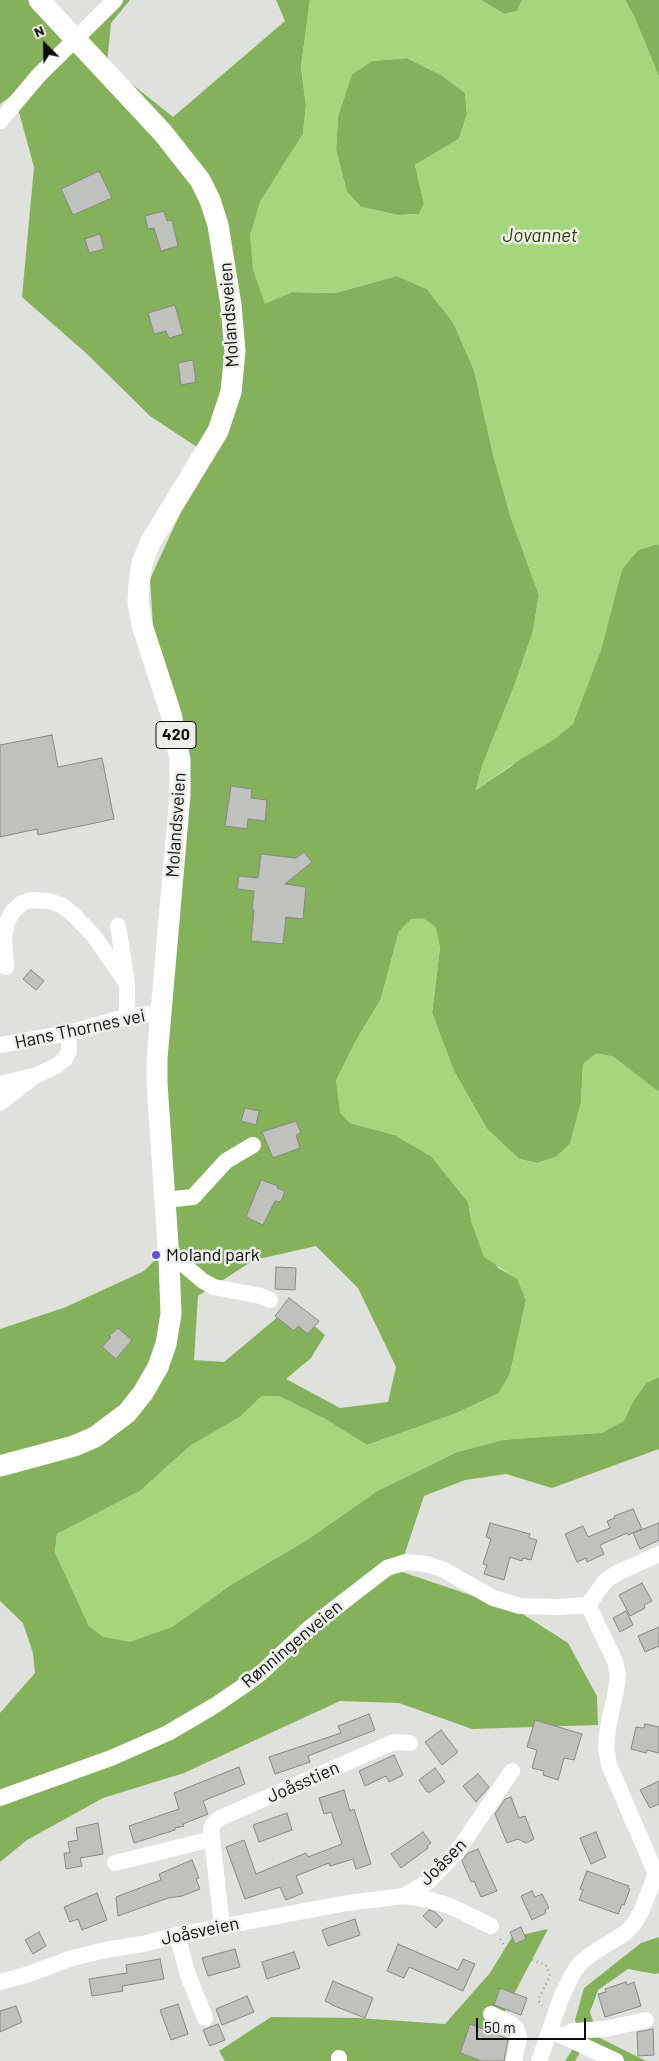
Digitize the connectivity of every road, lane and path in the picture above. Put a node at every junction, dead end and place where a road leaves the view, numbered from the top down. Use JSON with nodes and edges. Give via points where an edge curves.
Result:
{"nodes":[{"id":1,"x":39,"y":0,"type":"edge"},
{"id":2,"x":115,"y":0,"type":"edge"},
{"id":3,"x":74,"y":38,"type":"junction"},
{"id":4,"x":0,"y":121,"type":"edge"},
{"id":5,"x":118,"y":926,"type":"dead end"},
{"id":6,"x":6,"y":967,"type":"dead end"},
{"id":7,"x":127,"y":984,"type":"junction"},
{"id":8,"x":161,"y":1013,"type":"junction"},
{"id":9,"x":128,"y":1016,"type":"junction"},
{"id":10,"x":69,"y":1033,"type":"junction"},
{"id":11,"x":0,"y":1045,"type":"edge"},
{"id":12,"x":37,"y":1075,"type":"junction"},
{"id":13,"x":0,"y":1084,"type":"edge"},
{"id":14,"x":0,"y":1104,"type":"edge"},
{"id":15,"x":253,"y":1145,"type":"dead end"},
{"id":16,"x":165,"y":1200,"type":"junction"},
{"id":17,"x":170,"y":1259,"type":"junction"},
{"id":18,"x":270,"y":1300,"type":"dead end"},
{"id":19,"x":0,"y":1466,"type":"edge"},
{"id":20,"x":659,"y":1554,"type":"edge"},
{"id":21,"x":588,"y":1605,"type":"junction"},
{"id":22,"x":410,"y":1743,"type":"dead end"},
{"id":23,"x":512,"y":1771,"type":"dead end"},
{"id":24,"x":0,"y":1798,"type":"edge"},
{"id":25,"x":212,"y":1839,"type":"junction"},
{"id":26,"x":115,"y":1863,"type":"dead end"},
{"id":27,"x":658,"y":1874,"type":"edge"},
{"id":28,"x":404,"y":1896,"type":"junction"},
{"id":29,"x":222,"y":1926,"type":"junction"},
{"id":30,"x":491,"y":1926,"type":"joint"},
{"id":31,"x":177,"y":1934,"type":"junction"},
{"id":32,"x":0,"y":1982,"type":"edge"},
{"id":33,"x":491,"y":2014,"type":"dead end"},
{"id":34,"x":205,"y":2018,"type":"dead end"},
{"id":35,"x":646,"y":2020,"type":"dead end"},
{"id":36,"x":556,"y":2030,"type":"junction"},
{"id":37,"x":514,"y":2061,"type":"edge"},
{"id":38,"x":539,"y":2061,"type":"edge"},
{"id":39,"x":616,"y":2061,"type":"edge"}],
"edges":[{"from":1,"to":3,"type":"main road","name":"Molandsveien","number":"420"},
{"from":2,"to":3,"type":"street"},
{"from":3,"to":4,"type":"street"},
{"from":3,"to":8,"type":"main road","name":"Molandsveien","number":"420","via":[[162,133],[200,180],[218,225],[232,305],[234,370],[226,412],[209,447],[150,543],[138,584],[142,624],[171,714],[180,760],[180,795]]},
{"from":5,"to":7,"type":"street"},
{"from":6,"to":7,"type":"street","via":[[4,937],[13,911],[31,900],[49,901],[72,913],[94,936]]},
{"from":7,"to":9,"type":"street"},
{"from":8,"to":9,"type":"street","name":"Hans Thornes vei"},
{"from":8,"to":16,"type":"main road","name":"Molandsveien","number":"420","via":[[157,1084]]},
{"from":9,"to":10,"type":"street","name":"Hans Thornes vei"},
{"from":10,"to":11,"type":"street","name":"Hans Thornes vei"},
{"from":10,"to":12,"type":"street","via":[[69,1051],[65,1059]]},
{"from":12,"to":13,"type":"street"},
{"from":12,"to":14,"type":"street"},
{"from":15,"to":16,"type":"street","via":[[226,1161],[193,1197]]},
{"from":16,"to":17,"type":"main road","name":"Molandsveien","number":"420"},
{"from":17,"to":18,"type":"street","via":[[177,1259],[214,1287]]},
{"from":17,"to":19,"type":"main road","name":"Molandsveien","number":"420","via":[[171,1314],[166,1344],[144,1393],[127,1413],[95,1437]]},
{"from":20,"to":21,"type":"street","via":[[606,1580]]},
{"from":21,"to":24,"type":"street","name":"Rønningenveien","via":[[520,1606],[494,1598],[427,1564],[397,1564],[368,1581],[308,1629],[262,1672],[214,1706],[168,1733],[112,1758]]},
{"from":21,"to":27,"type":"street","via":[[618,1674],[608,1727],[606,1748],[609,1765]]},
{"from":22,"to":25,"type":"street","name":"Joåsstien","via":[[394,1742],[220,1818],[211,1829]]},
{"from":23,"to":28,"type":"street","name":"Joåsen","via":[[456,1853],[428,1882]]},
{"from":25,"to":26,"type":"street"},
{"from":25,"to":29,"type":"street","name":"Joåsstien"},
{"from":27,"to":36,"type":"street","via":[[634,1924],[592,1953],[576,1969],[561,1998]]},
{"from":28,"to":29,"type":"street","name":"Joåsveien"},
{"from":28,"to":30,"type":"street","name":"Joåsen","via":[[450,1906]]},
{"from":29,"to":31,"type":"street","name":"Joåsveien"},
{"from":30,"to":36,"type":"path","via":[[508,1952],[546,1965],[550,1976],[538,2000]]},
{"from":31,"to":32,"type":"street","name":"Joåsveien","via":[[70,1959]]},
{"from":31,"to":34,"type":"street","via":[[188,1975]]},
{"from":33,"to":37,"type":"street","via":[[517,2030],[519,2037]]},
{"from":35,"to":36,"type":"street","via":[[606,2029]]},
{"from":36,"to":38,"type":"street"},
{"from":36,"to":39,"type":"street"}]}
